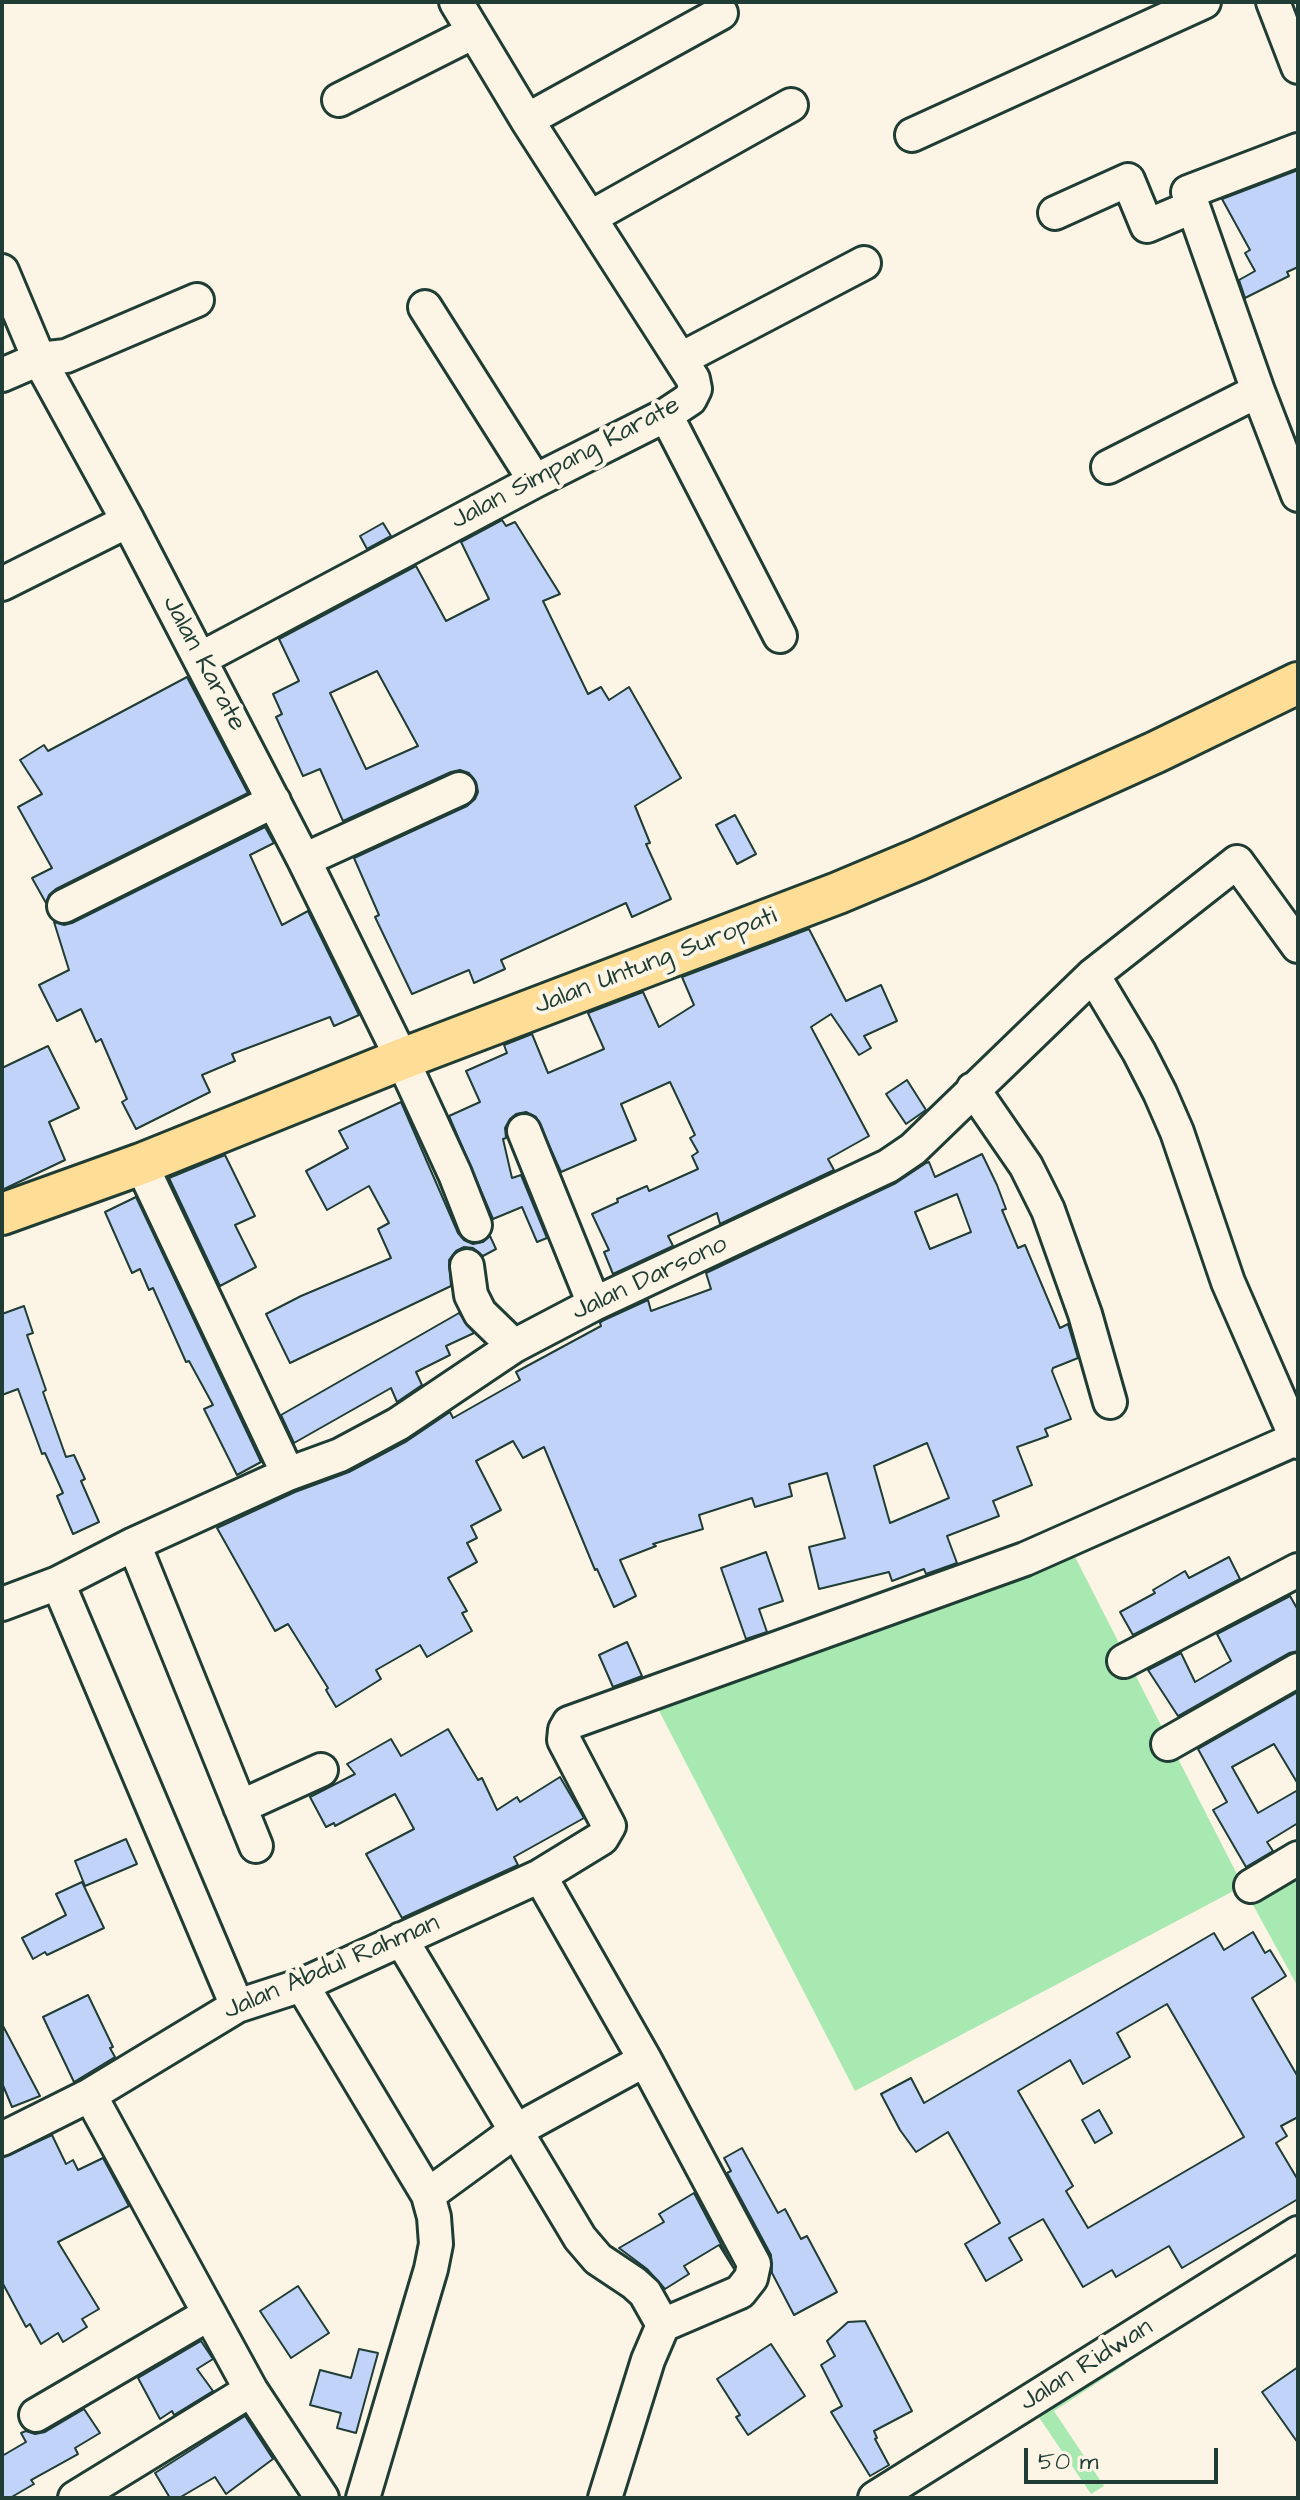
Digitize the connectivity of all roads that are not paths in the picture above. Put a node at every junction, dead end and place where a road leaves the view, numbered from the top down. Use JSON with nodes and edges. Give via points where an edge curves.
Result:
{"nodes":[{"id":1,"x":456,"y":2,"type":"edge"},
{"id":2,"x":1204,"y":2,"type":"edge"},
{"id":3,"x":1273,"y":2,"type":"edge"},
{"id":4,"x":721,"y":13,"type":"dead end"},
{"id":5,"x":474,"y":32,"type":"junction"},
{"id":6,"x":1298,"y":67,"type":"edge"},
{"id":7,"x":339,"y":100,"type":"dead end"},
{"id":8,"x":791,"y":105,"type":"dead end"},
{"id":9,"x":527,"y":120,"type":"junction"},
{"id":10,"x":912,"y":135,"type":"dead end"},
{"id":11,"x":1298,"y":150,"type":"edge"},
{"id":12,"x":1192,"y":207,"type":"junction"},
{"id":13,"x":1055,"y":213,"type":"dead end"},
{"id":14,"x":591,"y":217,"type":"junction"},
{"id":15,"x":864,"y":263,"type":"dead end"},
{"id":16,"x":2,"y":271,"type":"edge"},
{"id":17,"x":197,"y":300,"type":"dead end"},
{"id":18,"x":425,"y":307,"type":"dead end"},
{"id":19,"x":39,"y":359,"type":"junction"},
{"id":20,"x":681,"y":359,"type":"junction"},
{"id":21,"x":2,"y":375,"type":"edge"},
{"id":22,"x":1258,"y":391,"type":"junction"},
{"id":23,"x":666,"y":415,"type":"junction"},
{"id":24,"x":1108,"y":467,"type":"dead end"},
{"id":25,"x":535,"y":481,"type":"junction"},
{"id":26,"x":1298,"y":495,"type":"edge"},
{"id":27,"x":128,"y":521,"type":"junction"},
{"id":28,"x":2,"y":584,"type":"edge"},
{"id":29,"x":780,"y":636,"type":"dead end"},
{"id":30,"x":200,"y":659,"type":"junction"},
{"id":31,"x":1298,"y":683,"type":"edge"},
{"id":32,"x":459,"y":789,"type":"dead end"},
{"id":33,"x":274,"y":801,"type":"junction"},
{"id":34,"x":304,"y":860,"type":"junction"},
{"id":35,"x":64,"y":906,"type":"dead end"},
{"id":36,"x":1298,"y":946,"type":"edge"},
{"id":37,"x":1093,"y":975,"type":"junction"},
{"id":38,"x":402,"y":1059,"type":"junction"},
{"id":39,"x":973,"y":1089,"type":"junction"},
{"id":40,"x":524,"y":1131,"type":"dead end"},
{"id":41,"x":141,"y":1164,"type":"junction"},
{"id":42,"x":2,"y":1214,"type":"edge"},
{"id":43,"x":475,"y":1225,"type":"dead end"},
{"id":44,"x":467,"y":1266,"type":"dead end"},
{"id":45,"x":594,"y":1304,"type":"junction"},
{"id":46,"x":514,"y":1346,"type":"junction"},
{"id":47,"x":1110,"y":1402,"type":"dead end"},
{"id":48,"x":1297,"y":1439,"type":"edge"},
{"id":49,"x":288,"y":1474,"type":"junction"},
{"id":50,"x":134,"y":1544,"type":"junction"},
{"id":51,"x":1298,"y":1570,"type":"edge"},
{"id":52,"x":58,"y":1583,"type":"junction"},
{"id":53,"x":2,"y":1604,"type":"edge"},
{"id":54,"x":1124,"y":1661,"type":"dead end"},
{"id":55,"x":1298,"y":1670,"type":"edge"},
{"id":56,"x":1168,"y":1744,"type":"dead end"},
{"id":57,"x":321,"y":1770,"type":"dead end"},
{"id":58,"x":240,"y":1807,"type":"junction"},
{"id":59,"x":256,"y":1846,"type":"dead end"},
{"id":60,"x":1298,"y":1858,"type":"edge"},
{"id":61,"x":540,"y":1876,"type":"junction"},
{"id":62,"x":1251,"y":1886,"type":"dead end"},
{"id":63,"x":401,"y":1939,"type":"junction"},
{"id":64,"x":302,"y":1985,"type":"junction"},
{"id":65,"x":237,"y":2006,"type":"junction"},
{"id":66,"x":645,"y":2060,"type":"junction"},
{"id":67,"x":90,"y":2095,"type":"junction"},
{"id":68,"x":517,"y":2130,"type":"junction"},
{"id":69,"x":2,"y":2139,"type":"edge"},
{"id":70,"x":428,"y":2195,"type":"junction"},
{"id":71,"x":1298,"y":2233,"type":"edge"},
{"id":72,"x":209,"y":2314,"type":"junction"},
{"id":73,"x":663,"y":2325,"type":"junction"},
{"id":74,"x":251,"y":2390,"type":"junction"},
{"id":75,"x":36,"y":2415,"type":"dead end"},
{"id":76,"x":75,"y":2498,"type":"edge"},
{"id":77,"x":322,"y":2498,"type":"edge"},
{"id":78,"x":363,"y":2498,"type":"edge"},
{"id":79,"x":605,"y":2498,"type":"edge"},
{"id":80,"x":875,"y":2498,"type":"edge"}],
"edges":[{"from":1,"to":5,"type":"street","name":"Jalan Simpang Karate"},
{"from":2,"to":10,"type":"street"},
{"from":3,"to":6,"type":"street"},
{"from":4,"to":9,"type":"street"},
{"from":5,"to":7,"type":"street"},
{"from":5,"to":9,"type":"street","name":"Jalan Simpang Karate"},
{"from":8,"to":14,"type":"street"},
{"from":9,"to":14,"type":"street","name":"Jalan Simpang Karate"},
{"from":11,"to":12,"type":"street","via":[[1188,192]]},
{"from":12,"to":13,"type":"street","via":[[1147,226],[1128,180]]},
{"from":12,"to":22,"type":"street"},
{"from":14,"to":20,"type":"street","name":"Jalan Simpang Karate"},
{"from":15,"to":20,"type":"street"},
{"from":16,"to":19,"type":"street","name":"Jalan Karate"},
{"from":17,"to":19,"type":"street","via":[[66,356]]},
{"from":18,"to":25,"type":"street"},
{"from":19,"to":21,"type":"street"},
{"from":19,"to":27,"type":"street","name":"Jalan Karate"},
{"from":20,"to":23,"type":"street","name":"Jalan Simpang Karate","via":[[695,389],[690,399]]},
{"from":22,"to":24,"type":"street"},
{"from":22,"to":26,"type":"street"},
{"from":23,"to":25,"type":"street","name":"Jalan Simpang Karate"},
{"from":23,"to":29,"type":"street"},
{"from":25,"to":30,"type":"street","name":"Jalan Simpang Karate"},
{"from":27,"to":28,"type":"street"},
{"from":27,"to":30,"type":"street","name":"Jalan Karate"},
{"from":30,"to":33,"type":"street","name":"Jalan Karate"},
{"from":31,"to":38,"type":"main road","name":"Jalan Untung Suropati","via":[[919,859]]},
{"from":32,"to":34,"type":"street"},
{"from":33,"to":34,"type":"street","name":"Jalan Karate"},
{"from":33,"to":35,"type":"street"},
{"from":34,"to":38,"type":"street","name":"Jalan Karate"},
{"from":36,"to":37,"type":"street","name":"Jalan Darsono","via":[[1237,862]]},
{"from":37,"to":39,"type":"street","name":"Jalan Darsono"},
{"from":37,"to":48,"type":"street","via":[[1160,1093],[1228,1282]]},
{"from":38,"to":41,"type":"main road","name":"Jalan Untung Suropati"},
{"from":38,"to":43,"type":"street","name":"Jalan Karate"},
{"from":39,"to":45,"type":"street","name":"Jalan Darsono","via":[[913,1149],[888,1166]]},
{"from":39,"to":47,"type":"street","via":[[1026,1166],[1048,1210]]},
{"from":40,"to":45,"type":"street"},
{"from":41,"to":42,"type":"main road","name":"Jalan Untung Suropati"},
{"from":41,"to":49,"type":"street"},
{"from":44,"to":46,"type":"street","via":[[480,1313]]},
{"from":45,"to":46,"type":"street","name":"Jalan Darsono"},
{"from":46,"to":49,"type":"street","name":"Jalan Darsono","via":[[398,1424],[340,1455]]},
{"from":48,"to":61,"type":"street","name":"Jalan Abdul Rahman","via":[[1025,1559],[569,1723],[564,1740],[609,1826],[602,1838]]},
{"from":49,"to":50,"type":"street","name":"Jalan Darsono"},
{"from":50,"to":52,"type":"street","name":"Jalan Darsono"},
{"from":50,"to":58,"type":"street"},
{"from":51,"to":54,"type":"street"},
{"from":52,"to":53,"type":"street","name":"Jalan Darsono"},
{"from":52,"to":65,"type":"street"},
{"from":55,"to":56,"type":"street"},
{"from":57,"to":58,"type":"street"},
{"from":58,"to":59,"type":"street"},
{"from":60,"to":62,"type":"street"},
{"from":61,"to":63,"type":"street","name":"Jalan Abdul Rahman"},
{"from":61,"to":66,"type":"street"},
{"from":63,"to":64,"type":"street","name":"Jalan Abdul Rahman"},
{"from":63,"to":68,"type":"street"},
{"from":64,"to":65,"type":"street","name":"Jalan Abdul Rahman"},
{"from":64,"to":70,"type":"street"},
{"from":65,"to":67,"type":"street","name":"Jalan Abdul Rahman"},
{"from":66,"to":68,"type":"street"},
{"from":66,"to":73,"type":"street","via":[[754,2264],[740,2292]]},
{"from":67,"to":69,"type":"street","name":"Jalan Abdul Rahman"},
{"from":67,"to":72,"type":"street"},
{"from":68,"to":70,"type":"street"},
{"from":68,"to":73,"type":"street","via":[[588,2249],[645,2293]]},
{"from":70,"to":78,"type":"street","via":[[436,2244],[431,2269]]},
{"from":71,"to":80,"type":"street","name":"Jalan Ridwan"},
{"from":72,"to":74,"type":"street"},
{"from":72,"to":75,"type":"street"},
{"from":73,"to":79,"type":"street"},
{"from":74,"to":76,"type":"street"},
{"from":74,"to":77,"type":"street"}]}
